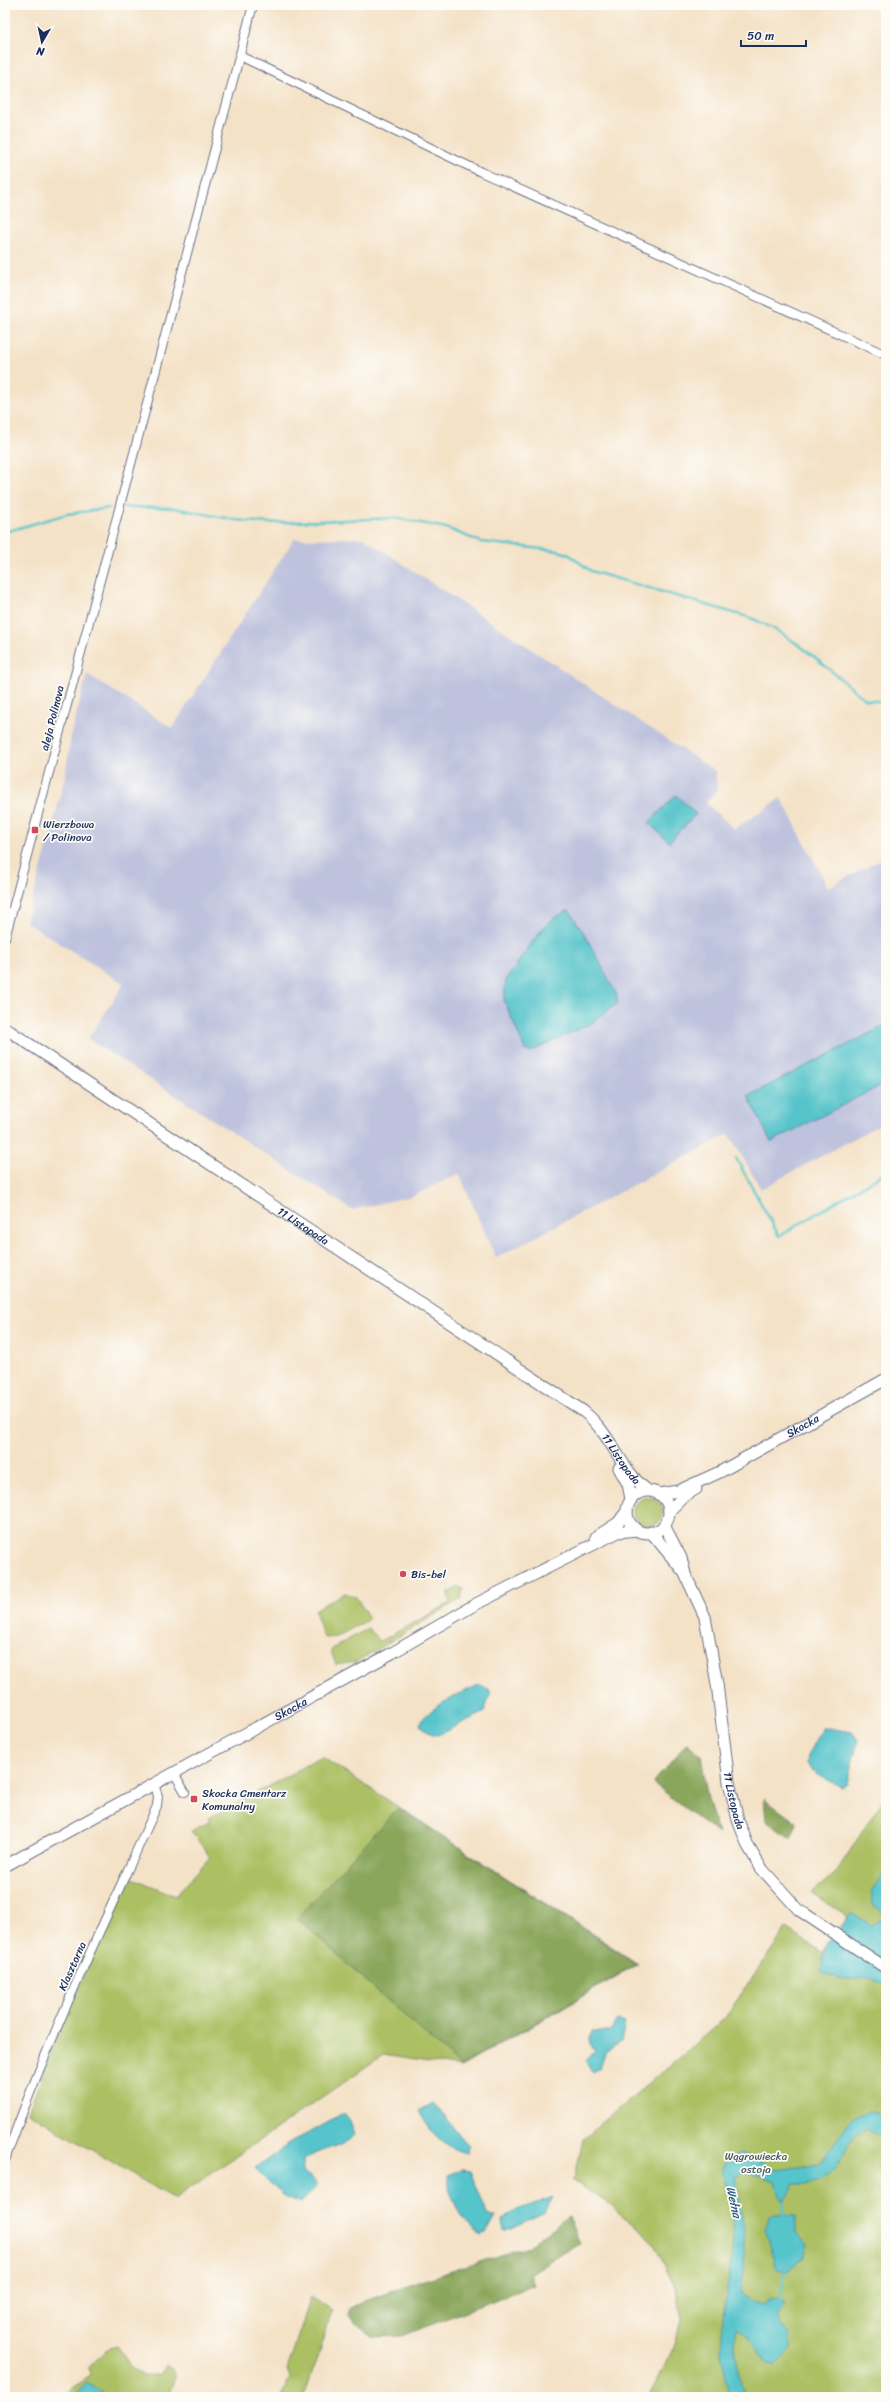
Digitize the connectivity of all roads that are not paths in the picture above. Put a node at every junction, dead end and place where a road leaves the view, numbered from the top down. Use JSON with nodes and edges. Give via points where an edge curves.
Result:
{"nodes":[{"id":1,"x":253,"y":5,"type":"edge"},
{"id":2,"x":240,"y":56,"type":"junction"},
{"id":3,"x":886,"y":355,"type":"edge"},
{"id":4,"x":5,"y":938,"type":"edge"},
{"id":5,"x":5,"y":1028,"type":"edge"},
{"id":6,"x":886,"y":1379,"type":"edge"},
{"id":7,"x":598,"y":1426,"type":"junction"},
{"id":8,"x":720,"y":1472,"type":"junction"},
{"id":9,"x":646,"y":1490,"type":"junction"},
{"id":10,"x":660,"y":1494,"type":"junction"},
{"id":11,"x":631,"y":1499,"type":"junction"},
{"id":12,"x":627,"y":1511,"type":"junction"},
{"id":13,"x":669,"y":1511,"type":"junction"},
{"id":14,"x":664,"y":1525,"type":"junction"},
{"id":15,"x":637,"y":1530,"type":"junction"},
{"id":16,"x":651,"y":1532,"type":"junction"},
{"id":17,"x":576,"y":1552,"type":"junction"},
{"id":18,"x":685,"y":1574,"type":"junction"},
{"id":19,"x":174,"y":1773,"type":"junction"},
{"id":20,"x":154,"y":1784,"type":"junction"},
{"id":21,"x":185,"y":1792,"type":"dead end"},
{"id":22,"x":5,"y":1866,"type":"edge"},
{"id":23,"x":886,"y":1968,"type":"edge"},
{"id":24,"x":5,"y":2160,"type":"edge"}],
"edges":[{"from":1,"to":2,"type":"street","name":"aleja Polinova"},
{"from":2,"to":3,"type":"street","via":[[481,172]]},
{"from":2,"to":4,"type":"street","name":"aleja Polinova"},
{"from":5,"to":7,"type":"main road","name":"11 Listopada","via":[[575,1406]]},
{"from":6,"to":8,"type":"main road","name":"Skocka"},
{"from":7,"to":9,"type":"main road","name":"11 Listopada","via":[[632,1475]]},
{"from":7,"to":11,"type":"main road","name":"11 Listopada","via":[[628,1484]]},
{"from":8,"to":10,"type":"main road","name":"Skocka","via":[[678,1491]]},
{"from":8,"to":13,"type":"main road","name":"Skocka","via":[[684,1496]]},
{"from":9,"to":10,"type":"main road"},
{"from":9,"to":11,"type":"main road"},
{"from":10,"to":13,"type":"main road"},
{"from":11,"to":12,"type":"main road"},
{"from":12,"to":15,"type":"main road","via":[[628,1518]]},
{"from":12,"to":17,"type":"main road","name":"Skocka","via":[[618,1523]]},
{"from":13,"to":14,"type":"main road"},
{"from":14,"to":16,"type":"main road"},
{"from":14,"to":18,"type":"main road","name":"11 Listopada","via":[[682,1558]]},
{"from":15,"to":16,"type":"main road"},
{"from":15,"to":17,"type":"main road","name":"Skocka","via":[[618,1532]]},
{"from":16,"to":18,"type":"main road","name":"11 Listopada"},
{"from":17,"to":19,"type":"main road","name":"Skocka","via":[[476,1604]]},
{"from":18,"to":23,"type":"main road","name":"11 Listopada","via":[[705,1617],[717,1684],[729,1782],[743,1833],[762,1868],[799,1910]]},
{"from":19,"to":20,"type":"main road","name":"Skocka"},
{"from":19,"to":21,"type":"street"},
{"from":20,"to":22,"type":"main road","name":"Skocka"},
{"from":20,"to":24,"type":"street","name":"Klasztorna","via":[[158,1796],[157,1806],[63,2013]]}]}
